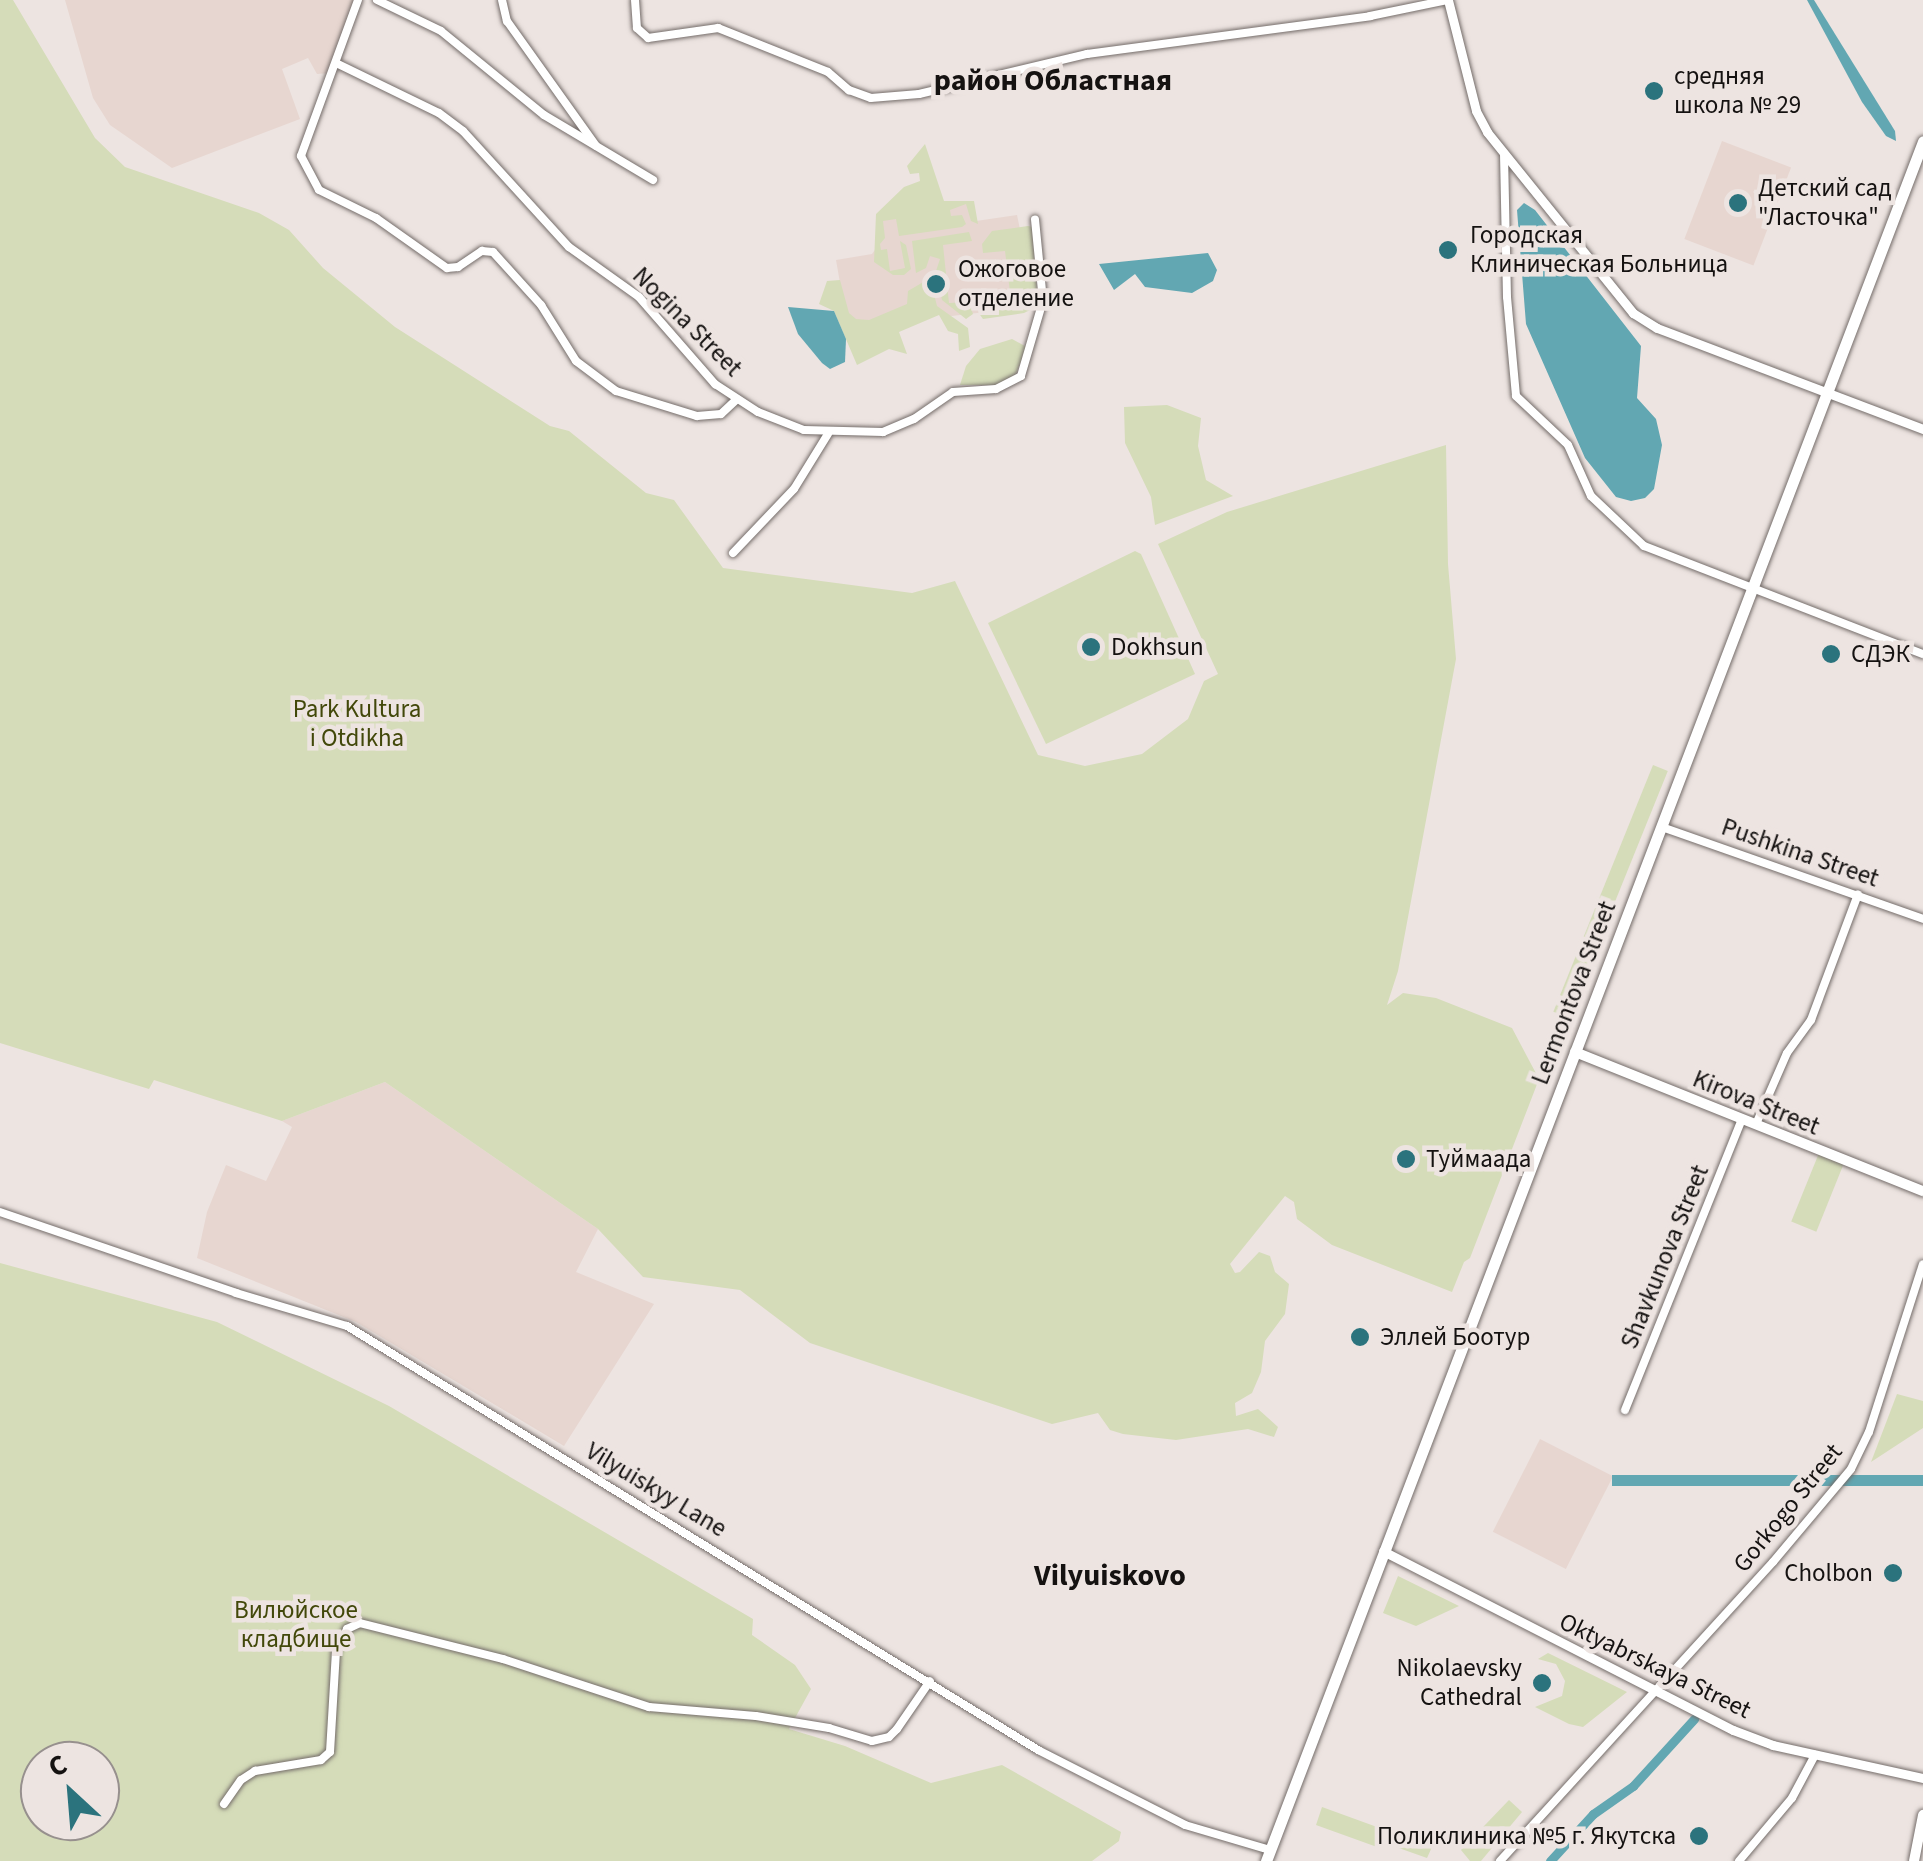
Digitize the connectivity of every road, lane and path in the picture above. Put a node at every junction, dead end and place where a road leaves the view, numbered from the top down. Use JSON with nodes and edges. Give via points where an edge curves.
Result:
{"nodes":[{"id":1,"x":358,"y":0,"type":"edge"},
{"id":2,"x":377,"y":0,"type":"edge"},
{"id":3,"x":502,"y":0,"type":"edge"},
{"id":4,"x":635,"y":0,"type":"edge"},
{"id":5,"x":1448,"y":0,"type":"edge"},
{"id":6,"x":336,"y":63,"type":"junction"},
{"id":7,"x":1923,"y":140,"type":"edge"},
{"id":8,"x":600,"y":150,"type":"junction"},
{"id":9,"x":1504,"y":154,"type":"junction"},
{"id":10,"x":653,"y":180,"type":"dead end"},
{"id":11,"x":1035,"y":219,"type":"dead end"},
{"id":12,"x":1825,"y":394,"type":"junction"},
{"id":13,"x":737,"y":399,"type":"junction"},
{"id":14,"x":1923,"y":429,"type":"edge"},
{"id":15,"x":828,"y":434,"type":"junction"},
{"id":16,"x":732,"y":553,"type":"dead end"},
{"id":17,"x":1753,"y":591,"type":"junction"},
{"id":18,"x":1923,"y":654,"type":"edge"},
{"id":19,"x":1662,"y":827,"type":"junction"},
{"id":20,"x":1858,"y":894,"type":"junction"},
{"id":21,"x":1923,"y":920,"type":"edge"},
{"id":22,"x":1575,"y":1052,"type":"junction"},
{"id":23,"x":1742,"y":1119,"type":"junction"},
{"id":24,"x":1756,"y":1124,"type":"junction"},
{"id":25,"x":1923,"y":1191,"type":"edge"},
{"id":26,"x":0,"y":1212,"type":"edge"},
{"id":27,"x":1923,"y":1264,"type":"edge"},
{"id":28,"x":1624,"y":1410,"type":"dead end"},
{"id":29,"x":1383,"y":1551,"type":"junction"},
{"id":30,"x":930,"y":1681,"type":"junction"},
{"id":31,"x":1653,"y":1691,"type":"junction"},
{"id":32,"x":1816,"y":1756,"type":"junction"},
{"id":33,"x":1923,"y":1778,"type":"edge"},
{"id":34,"x":224,"y":1804,"type":"dead end"},
{"id":35,"x":1923,"y":1815,"type":"edge"},
{"id":36,"x":1268,"y":1855,"type":"edge"},
{"id":37,"x":1500,"y":1861,"type":"edge"},
{"id":38,"x":1739,"y":1861,"type":"edge"},
{"id":39,"x":1914,"y":1861,"type":"edge"}],
"edges":[{"from":1,"to":6,"type":"street"},
{"from":2,"to":8,"type":"street","via":[[441,31],[544,115]]},
{"from":3,"to":8,"type":"street","via":[[506,21]]},
{"from":4,"to":5,"type":"street","via":[[637,28],[648,38],[718,28],[828,72],[871,98],[919,94],[1087,54]]},
{"from":5,"to":9,"type":"street","via":[[1476,111]]},
{"from":6,"to":13,"type":"street","name":"Nogina Street","via":[[463,130],[569,246],[639,297],[695,366]]},
{"from":6,"to":13,"type":"street","via":[[301,156],[319,190],[376,218],[447,268],[493,252],[541,305],[576,361],[616,391],[698,416],[721,414]]},
{"from":7,"to":12,"type":"main road","name":"Lermontova Street"},
{"from":8,"to":10,"type":"street"},
{"from":9,"to":12,"type":"street","via":[[1633,313]]},
{"from":9,"to":17,"type":"street","via":[[1516,396],[1568,444],[1584,486],[1621,528],[1644,546]]},
{"from":11,"to":15,"type":"street","name":"Nogina Street","via":[[1043,301],[1021,376],[996,390],[953,392],[884,432]]},
{"from":12,"to":14,"type":"street"},
{"from":12,"to":17,"type":"main road","name":"Lermontova Street"},
{"from":13,"to":15,"type":"street","name":"Nogina Street","via":[[782,423]]},
{"from":15,"to":16,"type":"street","via":[[794,489]]},
{"from":17,"to":18,"type":"street"},
{"from":17,"to":19,"type":"main road","name":"Lermontova Street"},
{"from":19,"to":20,"type":"street","name":"Pushkina Street"},
{"from":19,"to":22,"type":"main road","name":"Lermontova Street"},
{"from":20,"to":21,"type":"street","name":"Pushkina Street"},
{"from":20,"to":24,"type":"street","via":[[1811,1020]]},
{"from":22,"to":23,"type":"main road","name":"Kirova Street"},
{"from":22,"to":29,"type":"main road","name":"Lermontova Street"},
{"from":23,"to":24,"type":"main road","name":"Kirova Street"},
{"from":23,"to":28,"type":"street","name":"Shavkunova Street"},
{"from":24,"to":25,"type":"main road","name":"Kirova Street"},
{"from":26,"to":30,"type":"street","name":"Vilyuiskyy Lane","via":[[347,1326]]},
{"from":27,"to":31,"type":"street","name":"Gorkogo Street","via":[[1869,1432],[1850,1469]]},
{"from":29,"to":31,"type":"street","name":"Oktyabrskaya Street"},
{"from":29,"to":36,"type":"main road","name":"Lermontova Street"},
{"from":30,"to":34,"type":"street","via":[[897,1729],[872,1741],[810,1725],[649,1707],[360,1622],[347,1629],[336,1650],[330,1752],[320,1760],[256,1771]]},
{"from":30,"to":36,"type":"street","name":"Vilyuiskyy Lane","via":[[1108,1789]]},
{"from":31,"to":32,"type":"street","name":"Oktyabrskaya Street","via":[[1733,1730]]},
{"from":31,"to":37,"type":"street","name":"Gorkogo Street"},
{"from":32,"to":33,"type":"street","name":"Oktyabrskaya Street"},
{"from":32,"to":38,"type":"street","via":[[1792,1798]]},
{"from":35,"to":39,"type":"main road"}]}
